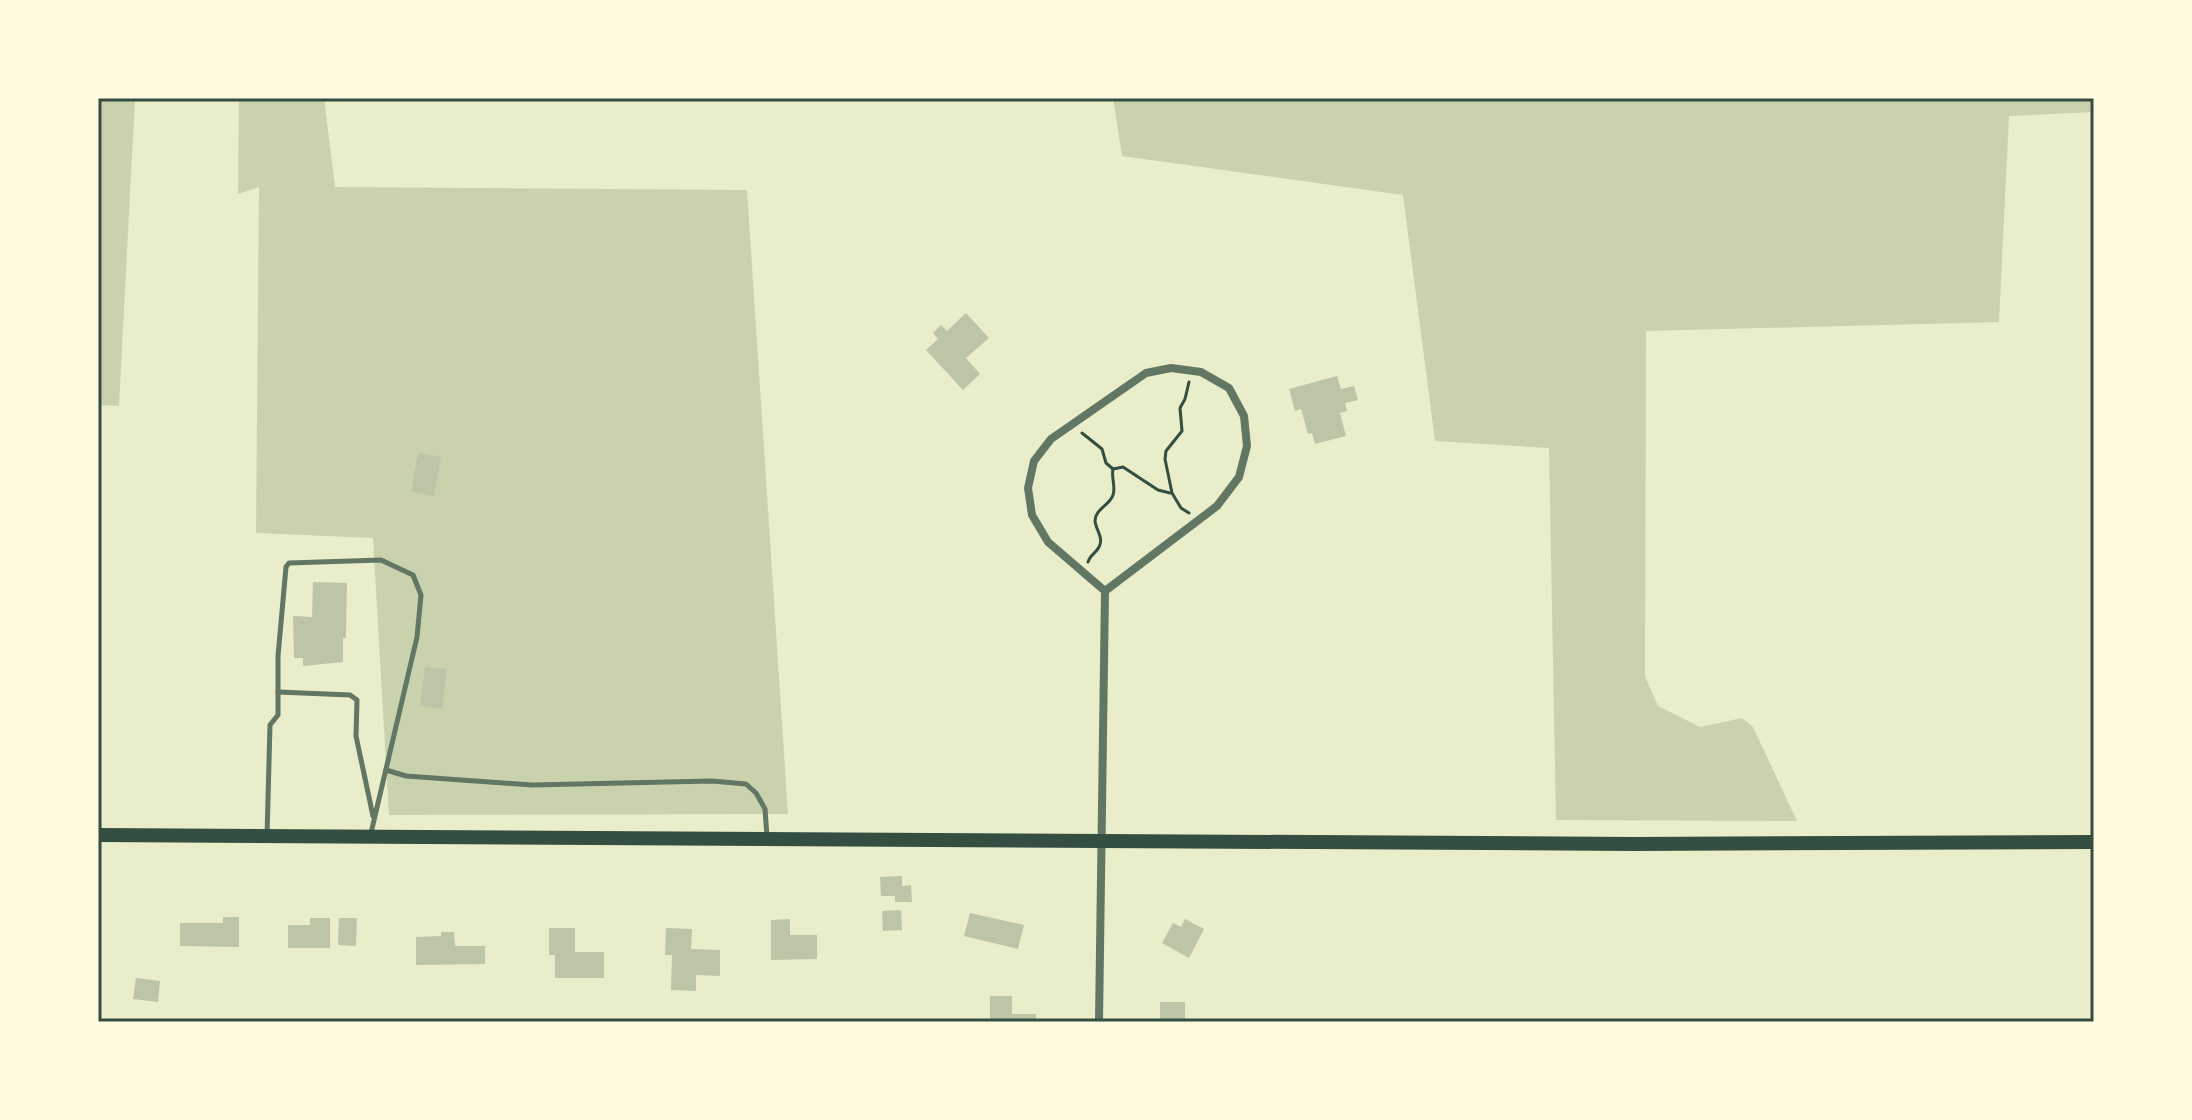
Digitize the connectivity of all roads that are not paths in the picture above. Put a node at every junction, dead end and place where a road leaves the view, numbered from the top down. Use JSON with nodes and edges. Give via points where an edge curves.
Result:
{"nodes":[{"id":1,"x":1105,"y":591,"type":"junction"},
{"id":2,"x":278,"y":692,"type":"junction"},
{"id":3,"x":386,"y":770,"type":"junction"},
{"id":4,"x":374,"y":821,"type":"junction"},
{"id":5,"x":98,"y":835,"type":"edge"},
{"id":6,"x":267,"y":837,"type":"junction"},
{"id":7,"x":370,"y":837,"type":"junction"},
{"id":8,"x":767,"y":838,"type":"junction"},
{"id":9,"x":1101,"y":839,"type":"junction"},
{"id":10,"x":2094,"y":842,"type":"edge"},
{"id":11,"x":1099,"y":1022,"type":"edge"}],
"edges":[{"from":1,"to":1,"type":"street","via":[[1217,506],[1239,477],[1247,446],[1244,416],[1229,388],[1201,372],[1171,368],[1146,373],[1051,439],[1034,461],[1028,488],[1032,515],[1048,542]]},
{"from":1,"to":9,"type":"street"},
{"from":2,"to":3,"type":"lane","via":[[289,563],[381,560],[413,575],[421,595],[417,637]]},
{"from":2,"to":4,"type":"lane","via":[[350,695],[357,700],[356,736]]},
{"from":2,"to":6,"type":"lane","via":[[278,715],[270,725]]},
{"from":3,"to":4,"type":"lane"},
{"from":3,"to":8,"type":"lane","via":[[532,785],[746,784],[765,809]]},
{"from":4,"to":7,"type":"lane"},
{"from":5,"to":6,"type":"main road"},
{"from":6,"to":7,"type":"main road"},
{"from":7,"to":8,"type":"main road"},
{"from":8,"to":9,"type":"main road"},
{"from":9,"to":10,"type":"main road"},
{"from":9,"to":11,"type":"street"}]}
